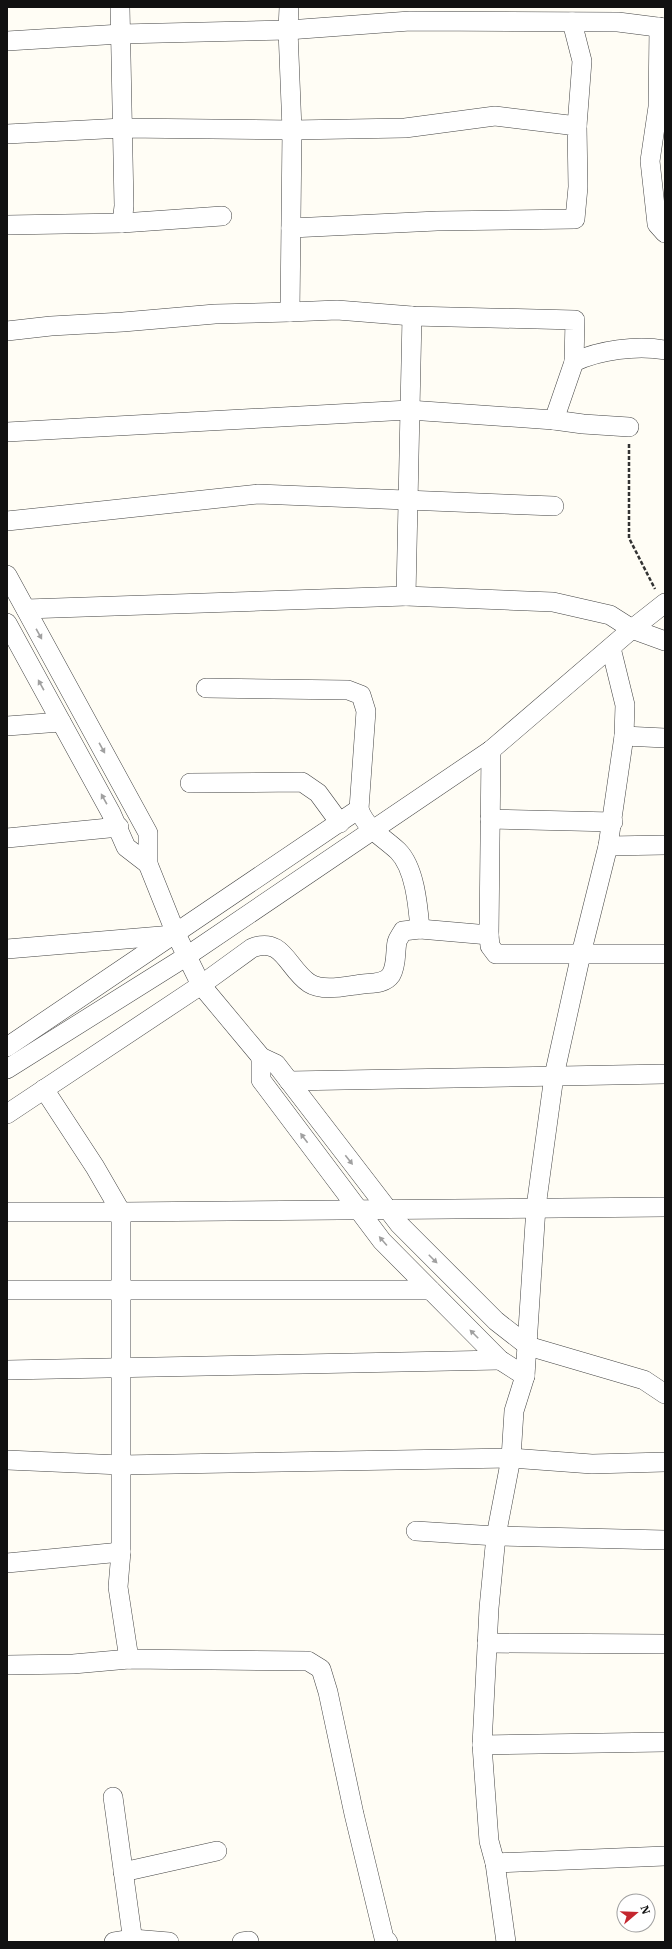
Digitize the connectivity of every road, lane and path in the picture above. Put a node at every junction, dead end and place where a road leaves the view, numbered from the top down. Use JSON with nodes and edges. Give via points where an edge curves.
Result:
{"nodes":[{"id":1,"x":120,"y":7,"type":"edge"},
{"id":2,"x":289,"y":7,"type":"edge"},
{"id":3,"x":582,"y":17,"type":"edge"},
{"id":4,"x":662,"y":27,"type":"edge"},
{"id":5,"x":288,"y":30,"type":"junction"},
{"id":6,"x":121,"y":34,"type":"junction"},
{"id":7,"x":7,"y":41,"type":"edge"},
{"id":8,"x":577,"y":126,"type":"junction"},
{"id":9,"x":123,"y":128,"type":"junction"},
{"id":10,"x":292,"y":130,"type":"junction"},
{"id":11,"x":660,"y":133,"type":"edge"},
{"id":12,"x":7,"y":134,"type":"edge"},
{"id":13,"x":222,"y":216,"type":"dead end"},
{"id":14,"x":122,"y":223,"type":"junction"},
{"id":15,"x":7,"y":225,"type":"edge"},
{"id":16,"x":291,"y":228,"type":"junction"},
{"id":17,"x":665,"y":233,"type":"edge"},
{"id":18,"x":290,"y":312,"type":"junction"},
{"id":19,"x":412,"y":316,"type":"junction"},
{"id":20,"x":7,"y":330,"type":"edge"},
{"id":21,"x":665,"y":350,"type":"edge"},
{"id":22,"x":574,"y":362,"type":"junction"},
{"id":23,"x":409,"y":410,"type":"junction"},
{"id":24,"x":554,"y":420,"type":"junction"},
{"id":25,"x":628,"y":428,"type":"joint"},
{"id":26,"x":7,"y":432,"type":"edge"},
{"id":27,"x":408,"y":500,"type":"junction"},
{"id":28,"x":554,"y":506,"type":"dead end"},
{"id":29,"x":7,"y":520,"type":"edge"},
{"id":30,"x":7,"y":575,"type":"edge"},
{"id":31,"x":406,"y":596,"type":"junction"},
{"id":32,"x":664,"y":603,"type":"edge"},
{"id":33,"x":26,"y":610,"type":"junction"},
{"id":34,"x":8,"y":625,"type":"edge"},
{"id":35,"x":632,"y":629,"type":"junction"},
{"id":36,"x":665,"y":641,"type":"edge"},
{"id":37,"x":611,"y":648,"type":"junction"},
{"id":38,"x":206,"y":688,"type":"dead end"},
{"id":39,"x":61,"y":722,"type":"junction"},
{"id":40,"x":7,"y":726,"type":"edge"},
{"id":41,"x":624,"y":736,"type":"junction"},
{"id":42,"x":665,"y":738,"type":"edge"},
{"id":43,"x":491,"y":750,"type":"junction"},
{"id":44,"x":190,"y":783,"type":"dead end"},
{"id":45,"x":360,"y":809,"type":"junction"},
{"id":46,"x":490,"y":819,"type":"junction"},
{"id":47,"x":613,"y":822,"type":"junction"},
{"id":48,"x":340,"y":823,"type":"junction"},
{"id":49,"x":118,"y":827,"type":"junction"},
{"id":50,"x":372,"y":831,"type":"junction"},
{"id":51,"x":7,"y":838,"type":"edge"},
{"id":52,"x":665,"y":845,"type":"edge"},
{"id":53,"x":608,"y":846,"type":"junction"},
{"id":54,"x":148,"y":864,"type":"junction"},
{"id":55,"x":420,"y":929,"type":"junction"},
{"id":56,"x":176,"y":934,"type":"junction"},
{"id":57,"x":489,"y":935,"type":"junction"},
{"id":58,"x":7,"y":948,"type":"edge"},
{"id":59,"x":581,"y":954,"type":"junction"},
{"id":60,"x":665,"y":954,"type":"edge"},
{"id":61,"x":187,"y":956,"type":"junction"},
{"id":62,"x":201,"y":985,"type":"junction"},
{"id":63,"x":7,"y":1047,"type":"edge"},
{"id":64,"x":261,"y":1057,"type":"junction"},
{"id":65,"x":7,"y":1069,"type":"edge"},
{"id":66,"x":665,"y":1074,"type":"edge"},
{"id":67,"x":554,"y":1076,"type":"junction"},
{"id":68,"x":289,"y":1081,"type":"junction"},
{"id":69,"x":44,"y":1089,"type":"junction"},
{"id":70,"x":7,"y":1114,"type":"edge"},
{"id":71,"x":536,"y":1207,"type":"junction"},
{"id":72,"x":665,"y":1207,"type":"edge"},
{"id":73,"x":358,"y":1210,"type":"junction"},
{"id":74,"x":389,"y":1210,"type":"junction"},
{"id":75,"x":7,"y":1212,"type":"edge"},
{"id":76,"x":121,"y":1212,"type":"junction"},
{"id":77,"x":7,"y":1290,"type":"edge"},
{"id":78,"x":430,"y":1290,"type":"junction"},
{"id":79,"x":121,"y":1291,"type":"junction"},
{"id":80,"x":528,"y":1346,"type":"junction"},
{"id":81,"x":500,"y":1360,"type":"junction"},
{"id":82,"x":121,"y":1368,"type":"junction"},
{"id":83,"x":7,"y":1370,"type":"edge"},
{"id":84,"x":525,"y":1376,"type":"junction"},
{"id":85,"x":665,"y":1378,"type":"edge"},
{"id":86,"x":644,"y":1380,"type":"junction"},
{"id":87,"x":665,"y":1394,"type":"edge"},
{"id":88,"x":511,"y":1458,"type":"junction"},
{"id":89,"x":7,"y":1460,"type":"edge"},
{"id":90,"x":665,"y":1462,"type":"edge"},
{"id":91,"x":121,"y":1464,"type":"junction"},
{"id":92,"x":416,"y":1531,"type":"dead end"},
{"id":93,"x":496,"y":1536,"type":"junction"},
{"id":94,"x":665,"y":1540,"type":"edge"},
{"id":95,"x":121,"y":1552,"type":"junction"},
{"id":96,"x":7,"y":1564,"type":"edge"},
{"id":97,"x":487,"y":1643,"type":"junction"},
{"id":98,"x":665,"y":1644,"type":"edge"},
{"id":99,"x":129,"y":1659,"type":"junction"},
{"id":100,"x":7,"y":1665,"type":"edge"},
{"id":101,"x":665,"y":1742,"type":"edge"},
{"id":102,"x":482,"y":1745,"type":"junction"},
{"id":103,"x":113,"y":1797,"type":"dead end"},
{"id":104,"x":217,"y":1851,"type":"dead end"},
{"id":105,"x":665,"y":1856,"type":"edge"},
{"id":106,"x":495,"y":1863,"type":"junction"},
{"id":107,"x":123,"y":1872,"type":"junction"},
{"id":108,"x":133,"y":1940,"type":"edge"},
{"id":109,"x":114,"y":1942,"type":"edge"},
{"id":110,"x":169,"y":1942,"type":"edge"},
{"id":111,"x":388,"y":1942,"type":"edge"},
{"id":112,"x":506,"y":1942,"type":"edge"}],
"edges":[{"from":1,"to":6,"type":"street"},
{"from":2,"to":5,"type":"street"},
{"from":3,"to":4,"type":"street"},
{"from":3,"to":5,"type":"street","via":[[410,20]]},
{"from":3,"to":8,"type":"street","via":[[582,61]]},
{"from":4,"to":11,"type":"street","via":[[658,107]]},
{"from":5,"to":6,"type":"street"},
{"from":5,"to":10,"type":"street"},
{"from":6,"to":7,"type":"street"},
{"from":6,"to":9,"type":"street"},
{"from":8,"to":10,"type":"street","via":[[495,116],[405,128]]},
{"from":8,"to":16,"type":"street","via":[[578,187],[575,219],[437,220]]},
{"from":9,"to":10,"type":"street"},
{"from":9,"to":12,"type":"street"},
{"from":9,"to":14,"type":"street"},
{"from":10,"to":16,"type":"street"},
{"from":11,"to":17,"type":"street","via":[[650,161],[657,224]]},
{"from":13,"to":14,"type":"street"},
{"from":14,"to":15,"type":"street"},
{"from":16,"to":18,"type":"street"},
{"from":18,"to":19,"type":"street","via":[[337,310]]},
{"from":18,"to":20,"type":"street","via":[[215,314]]},
{"from":19,"to":22,"type":"street","via":[[575,320]]},
{"from":19,"to":23,"type":"street"},
{"from":21,"to":22,"type":"street","via":[[611,350],[590,354]]},
{"from":22,"to":24,"type":"street"},
{"from":23,"to":24,"type":"street"},
{"from":23,"to":26,"type":"street"},
{"from":23,"to":27,"type":"street"},
{"from":24,"to":25,"type":"street"},
{"from":25,"to":32,"type":"path","via":[[629,538],[646,575]]},
{"from":27,"to":28,"type":"street"},
{"from":27,"to":29,"type":"street","via":[[258,494]]},
{"from":27,"to":31,"type":"street"},
{"from":30,"to":33,"type":"street"},
{"from":31,"to":33,"type":"street"},
{"from":31,"to":35,"type":"street","via":[[553,602],[610,615]]},
{"from":32,"to":35,"type":"street"},
{"from":33,"to":54,"type":"street","one_way":true,"via":[[148,833]]},
{"from":39,"to":34,"type":"street","one_way":true},
{"from":35,"to":36,"type":"street"},
{"from":35,"to":37,"type":"street"},
{"from":37,"to":41,"type":"street","via":[[625,705]]},
{"from":37,"to":43,"type":"street"},
{"from":38,"to":45,"type":"street","via":[[348,690],[361,695],[366,711]]},
{"from":39,"to":40,"type":"street"},
{"from":49,"to":39,"type":"street","one_way":true},
{"from":41,"to":42,"type":"street"},
{"from":41,"to":47,"type":"street"},
{"from":43,"to":46,"type":"street"},
{"from":43,"to":50,"type":"street"},
{"from":44,"to":48,"type":"street","via":[[302,782],[318,793]]},
{"from":45,"to":48,"type":"street"},
{"from":45,"to":50,"type":"street","via":[[362,817]]},
{"from":46,"to":47,"type":"street"},
{"from":46,"to":57,"type":"street"},
{"from":47,"to":53,"type":"street"},
{"from":48,"to":56,"type":"street"},
{"from":49,"to":51,"type":"street"},
{"from":49,"to":54,"type":"street","via":[[126,847]]},
{"from":50,"to":55,"type":"street","via":[[399,852],[408,869],[417,893]]},
{"from":50,"to":61,"type":"street"},
{"from":52,"to":53,"type":"street"},
{"from":53,"to":59,"type":"street"},
{"from":54,"to":56,"type":"street"},
{"from":55,"to":57,"type":"street"},
{"from":55,"to":62,"type":"street","via":[[403,931],[397,941],[397,954],[391,975],[384,981],[331,988],[319,987],[309,983],[278,949],[270,945],[261,945],[252,948]]},
{"from":56,"to":58,"type":"street"},
{"from":56,"to":61,"type":"street"},
{"from":56,"to":63,"type":"street"},
{"from":57,"to":59,"type":"street","via":[[490,946],[496,954]]},
{"from":59,"to":60,"type":"street"},
{"from":59,"to":67,"type":"street"},
{"from":61,"to":62,"type":"street"},
{"from":61,"to":65,"type":"street"},
{"from":62,"to":64,"type":"street"},
{"from":62,"to":69,"type":"street"},
{"from":64,"to":68,"type":"street","via":[[276,1064]]},
{"from":73,"to":64,"type":"street","one_way":true,"via":[[261,1080]]},
{"from":66,"to":67,"type":"street"},
{"from":67,"to":68,"type":"street"},
{"from":67,"to":71,"type":"street"},
{"from":68,"to":74,"type":"street","one_way":true},
{"from":69,"to":70,"type":"street"},
{"from":69,"to":76,"type":"street","via":[[96,1167]]},
{"from":71,"to":72,"type":"street"},
{"from":71,"to":74,"type":"street"},
{"from":71,"to":80,"type":"street"},
{"from":73,"to":74,"type":"street"},
{"from":73,"to":76,"type":"street"},
{"from":78,"to":73,"type":"street","one_way":true,"via":[[382,1241]]},
{"from":74,"to":80,"type":"street","one_way":true,"via":[[399,1224],[496,1321]]},
{"from":75,"to":76,"type":"street"},
{"from":76,"to":79,"type":"street"},
{"from":77,"to":79,"type":"street"},
{"from":78,"to":79,"type":"street"},
{"from":81,"to":78,"type":"street","one_way":true},
{"from":79,"to":82,"type":"street"},
{"from":80,"to":84,"type":"street"},
{"from":80,"to":86,"type":"street"},
{"from":81,"to":82,"type":"street"},
{"from":81,"to":84,"type":"street"},
{"from":82,"to":83,"type":"street"},
{"from":82,"to":91,"type":"street"},
{"from":84,"to":88,"type":"street","via":[[514,1411]]},
{"from":85,"to":86,"type":"street"},
{"from":86,"to":87,"type":"street"},
{"from":88,"to":90,"type":"street","via":[[592,1464]]},
{"from":88,"to":91,"type":"street"},
{"from":88,"to":93,"type":"street"},
{"from":89,"to":91,"type":"street"},
{"from":91,"to":95,"type":"street"},
{"from":92,"to":93,"type":"street"},
{"from":93,"to":94,"type":"street"},
{"from":93,"to":97,"type":"street"},
{"from":95,"to":96,"type":"street"},
{"from":95,"to":99,"type":"street","via":[[118,1587]]},
{"from":97,"to":98,"type":"street"},
{"from":97,"to":102,"type":"street"},
{"from":99,"to":100,"type":"street","via":[[73,1664]]},
{"from":99,"to":111,"type":"street","via":[[308,1661],[321,1670],[384,1938]]},
{"from":101,"to":102,"type":"street"},
{"from":102,"to":106,"type":"street","via":[[489,1841]]},
{"from":103,"to":107,"type":"street"},
{"from":104,"to":107,"type":"street"},
{"from":105,"to":106,"type":"street"},
{"from":106,"to":112,"type":"street"},
{"from":107,"to":108,"type":"street"},
{"from":108,"to":109,"type":"street"},
{"from":108,"to":110,"type":"street"}]}
